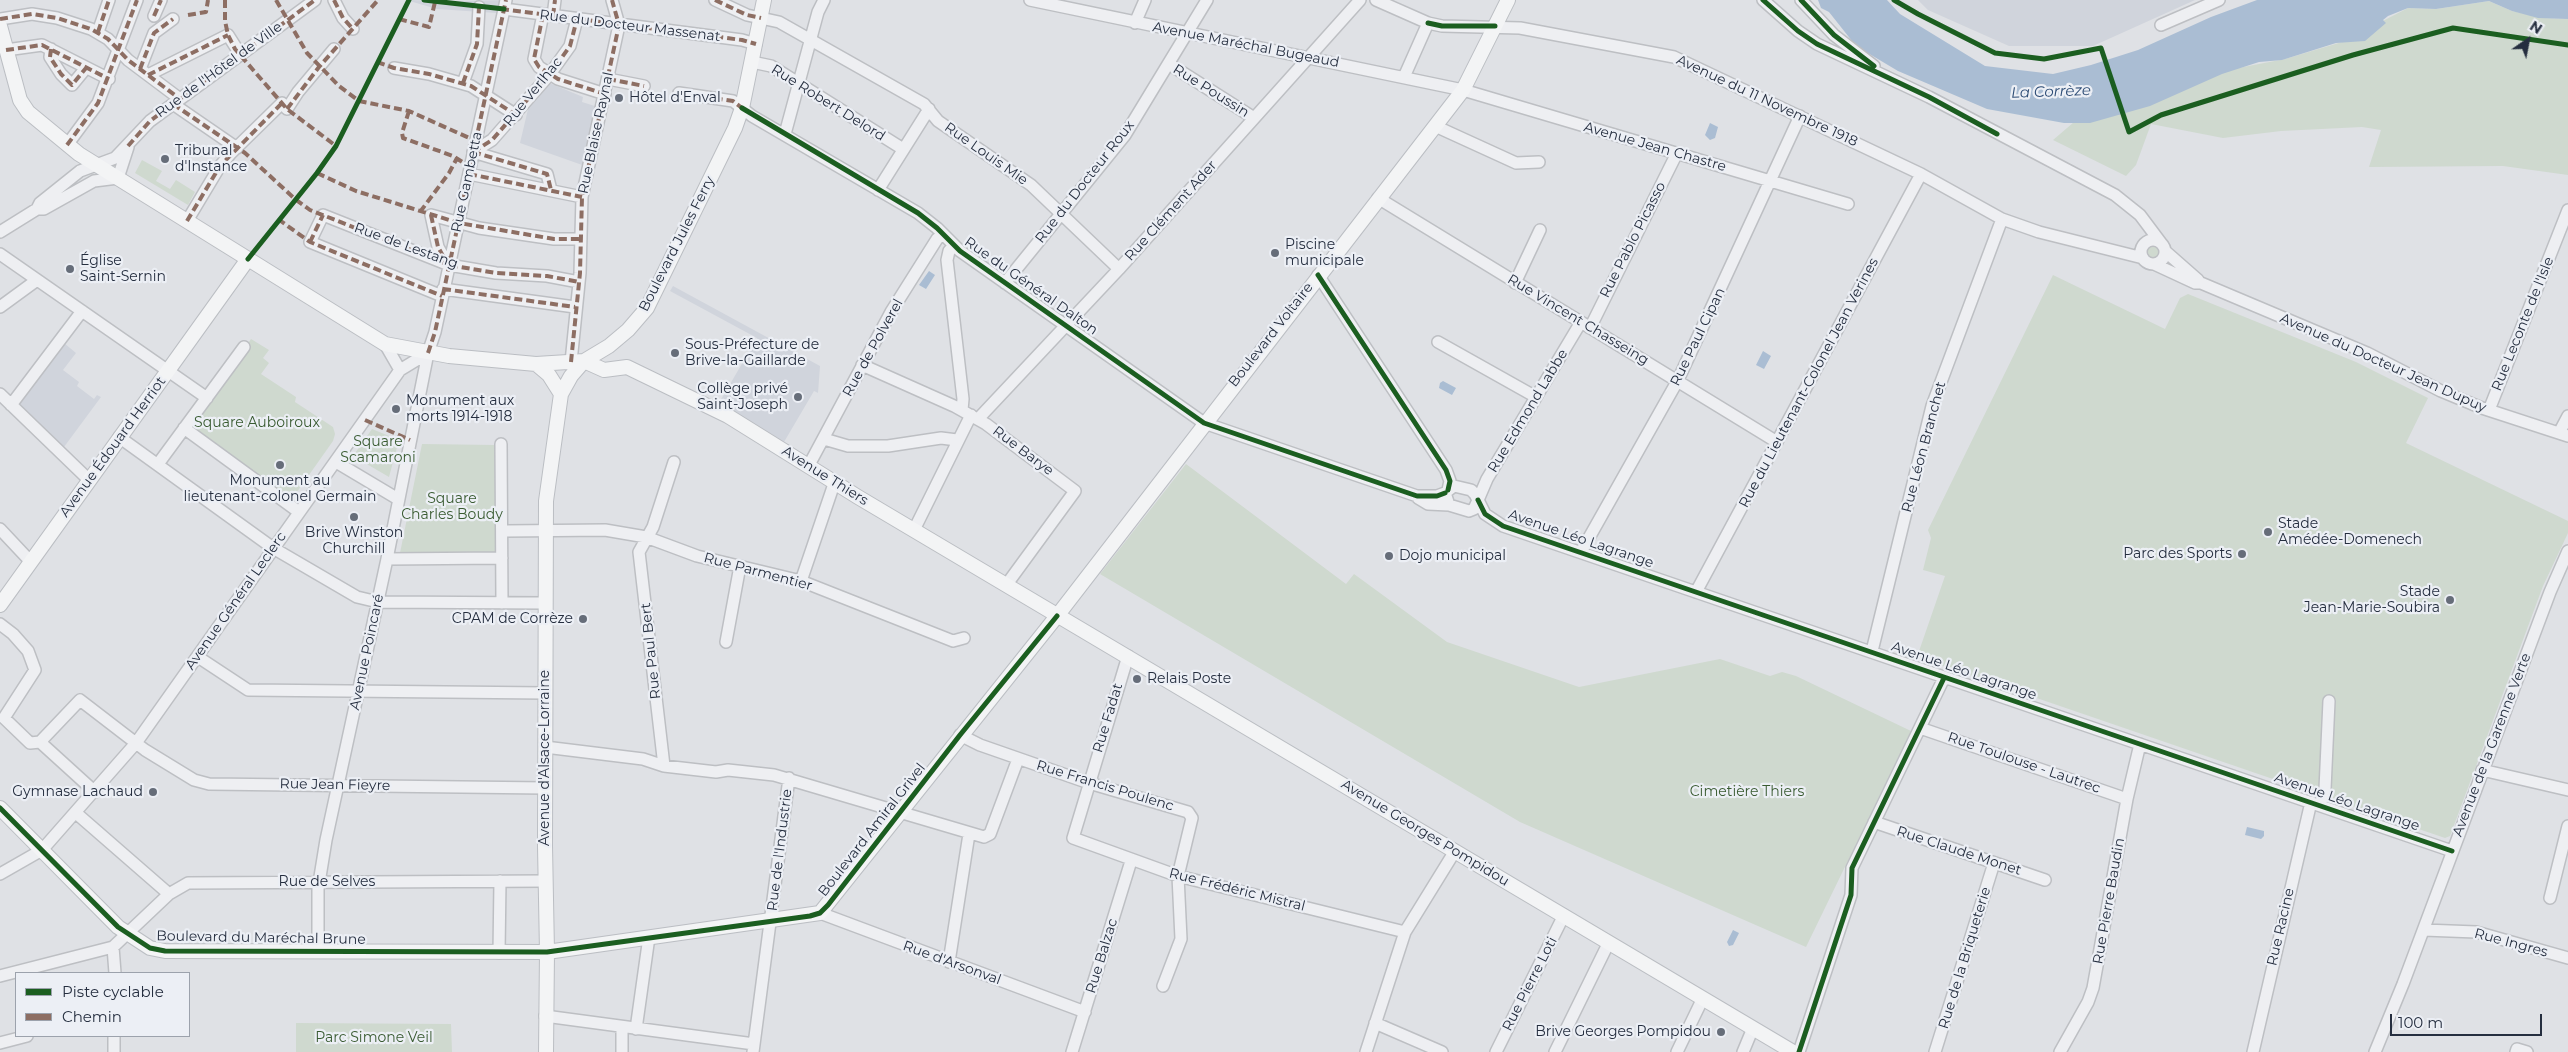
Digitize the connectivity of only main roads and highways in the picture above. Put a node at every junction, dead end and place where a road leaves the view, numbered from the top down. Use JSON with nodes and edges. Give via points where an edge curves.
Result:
{"nodes":[{"id":1,"x":764,"y":0,"type":"edge"},
{"id":2,"x":1508,"y":0,"type":"edge"},
{"id":3,"x":0,"y":26,"type":"edge"},
{"id":4,"x":248,"y":259,"type":"junction"},
{"id":5,"x":262,"y":268,"type":"junction"},
{"id":6,"x":227,"y":291,"type":"junction"},
{"id":7,"x":577,"y":361,"type":"junction"},
{"id":8,"x":536,"y":364,"type":"junction"},
{"id":9,"x":561,"y":394,"type":"junction"},
{"id":10,"x":0,"y":605,"type":"edge"},
{"id":11,"x":1057,"y":616,"type":"junction"},
{"id":12,"x":0,"y":808,"type":"edge"},
{"id":13,"x":548,"y":952,"type":"junction"},
{"id":14,"x":546,"y":1052,"type":"edge"},
{"id":15,"x":1793,"y":1052,"type":"edge"}],
"edges":[{"from":1,"to":7,"type":"main road","name":"Boulevard Jules Ferry","via":[[735,128],[647,308],[609,346]]},
{"from":2,"to":11,"type":"main road","name":"Boulevard Voltaire","via":[[1463,90]]},
{"from":3,"to":4,"type":"main road","name":"Boulevard Jules Ferry","via":[[20,100],[28,112],[66,145]]},
{"from":4,"to":5,"type":"main road","name":"Boulevard Jules Ferry"},
{"from":4,"to":6,"type":"main road","name":"Avenue Édouard Herriot"},
{"from":5,"to":6,"type":"main road","name":"Avenue Édouard Herriot"},
{"from":5,"to":8,"type":"main road","name":"Boulevard Jules Ferry","via":[[385,344],[428,353]]},
{"from":6,"to":10,"type":"main road","name":"Avenue Édouard Herriot"},
{"from":7,"to":8,"type":"main road","name":"Boulevard Jules Ferry"},
{"from":7,"to":9,"type":"main road"},
{"from":7,"to":11,"type":"main road","name":"Avenue Thiers","via":[[604,370],[627,367],[728,416]]},
{"from":8,"to":9,"type":"main road","via":[[549,374]]},
{"from":9,"to":13,"type":"main road","name":"Avenue d'Alsace-Lorraine","via":[[550,464],[545,531]]},
{"from":11,"to":13,"type":"main road","name":"Boulevard Amiral Grivel","via":[[820,913]]},
{"from":11,"to":15,"type":"main road","name":"Avenue Georges Pompidou"},
{"from":12,"to":13,"type":"main road","name":"Boulevard du Maréchal Brune","via":[[127,935],[150,948],[165,951]]},
{"from":13,"to":14,"type":"main road","name":"Avenue d'Alsace-Lorraine"}]}
